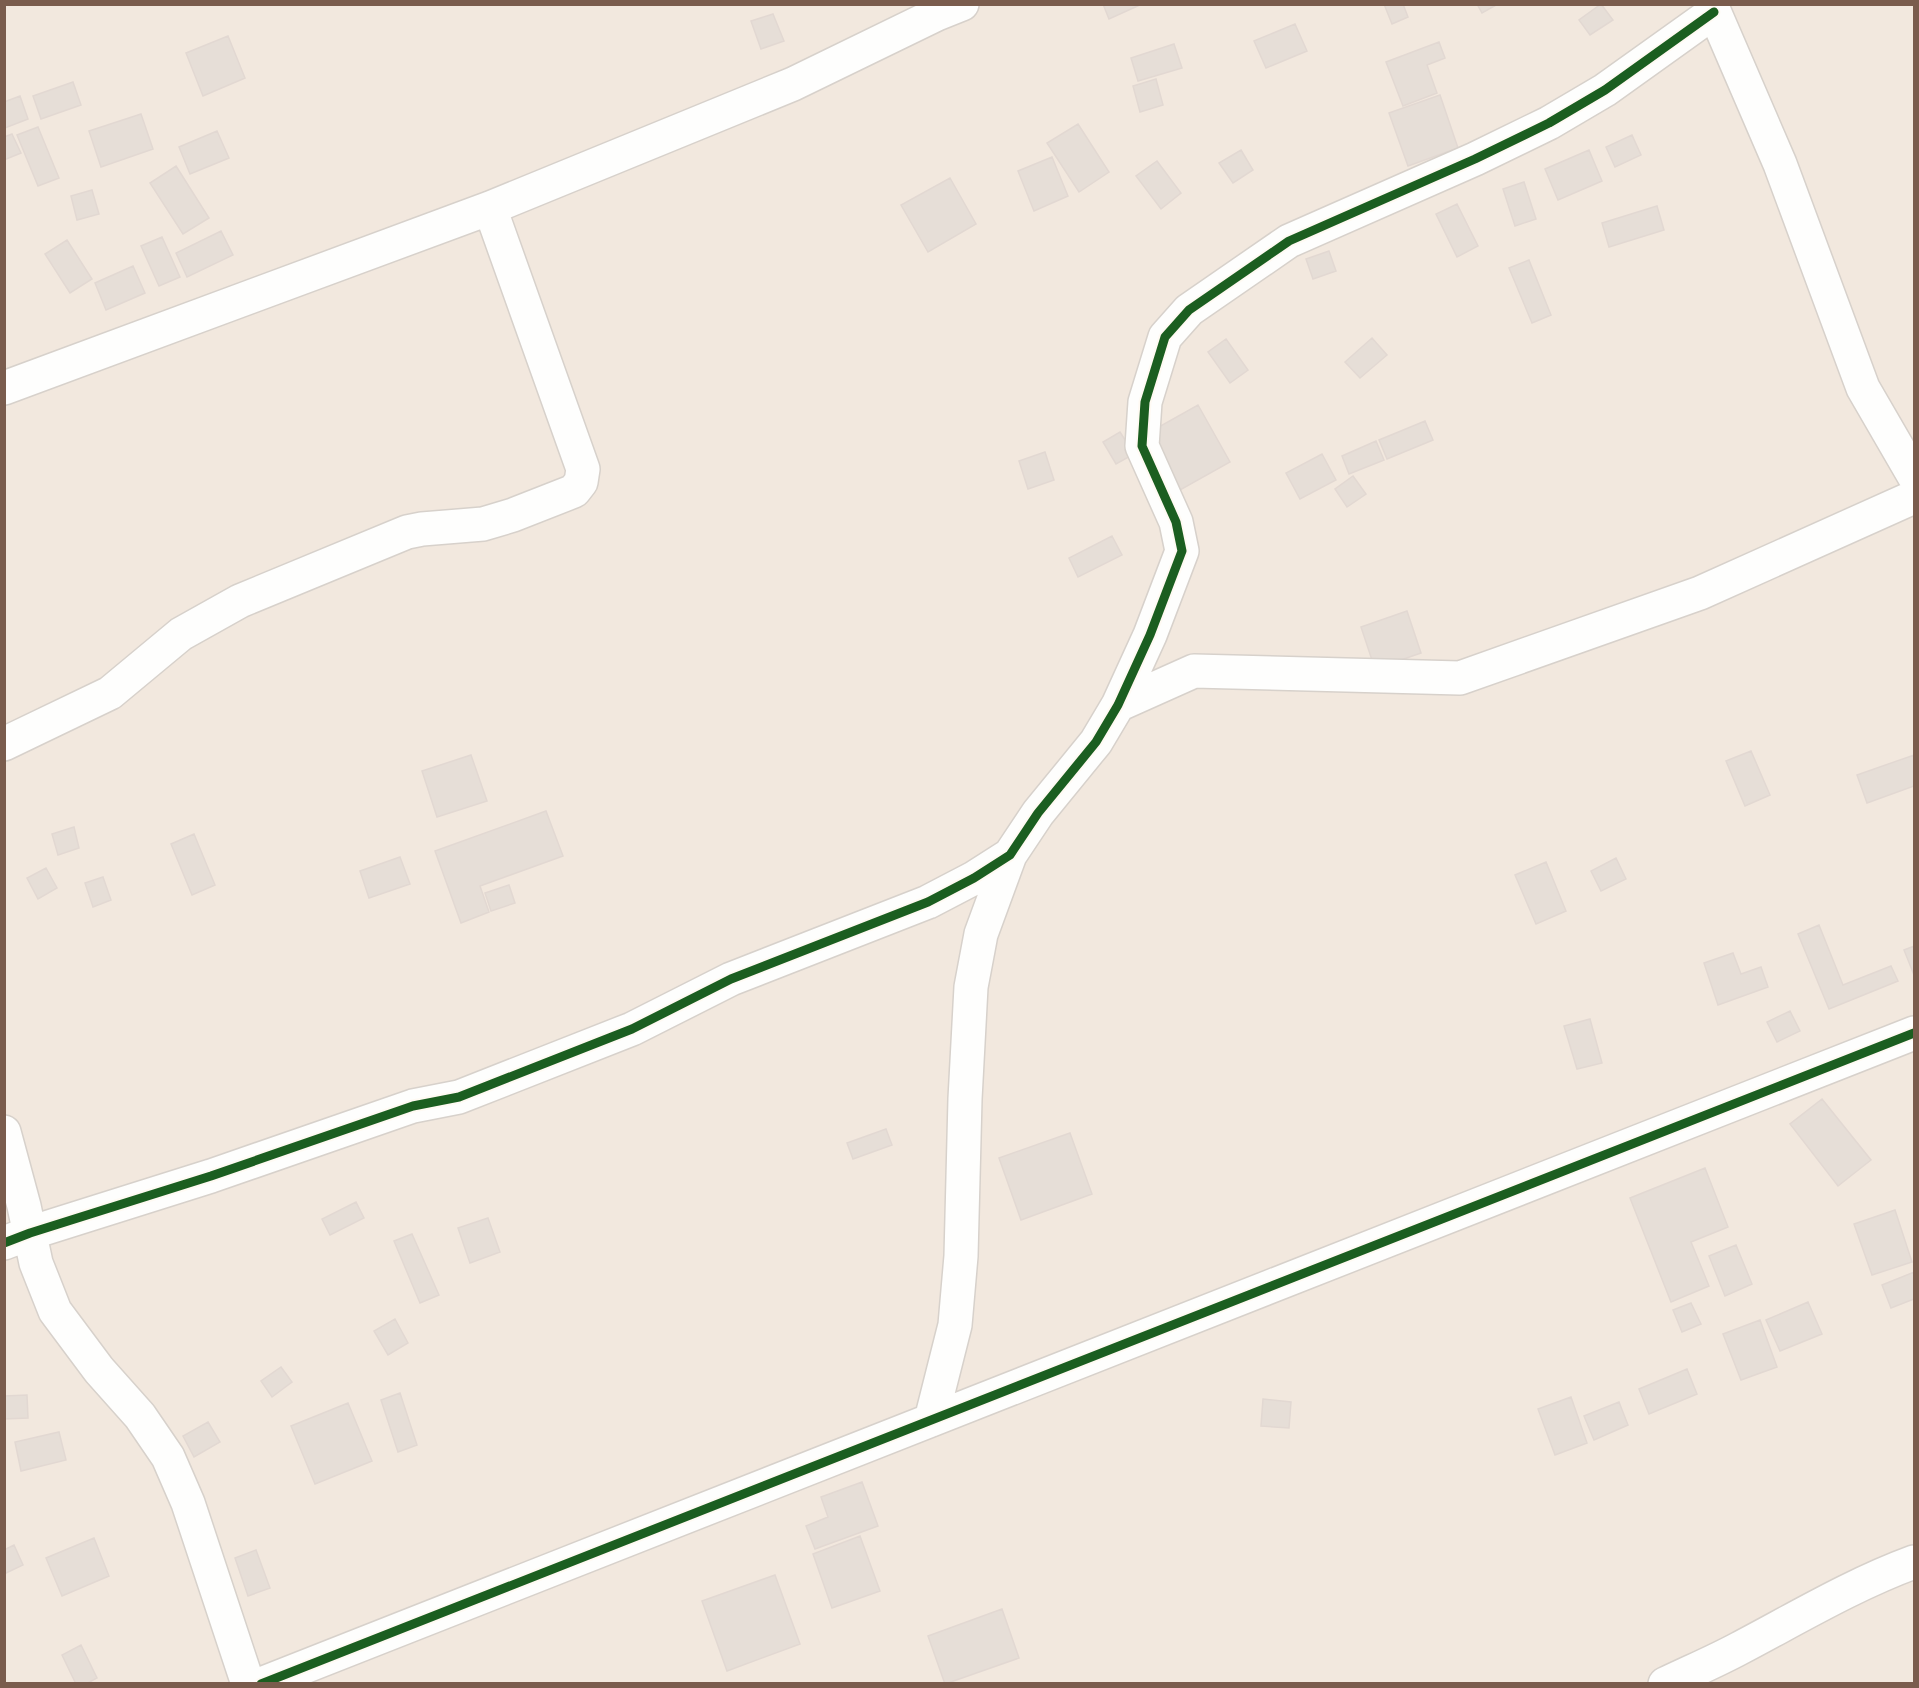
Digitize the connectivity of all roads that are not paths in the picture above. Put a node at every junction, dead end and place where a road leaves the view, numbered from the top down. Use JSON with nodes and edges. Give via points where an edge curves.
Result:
{"nodes":[{"id":1,"x":943,"y":8,"type":"edge"},
{"id":2,"x":1713,"y":8,"type":"edge"},
{"id":3,"x":490,"y":208,"type":"junction"},
{"id":4,"x":4,"y":388,"type":"edge"},
{"id":5,"x":1914,"y":476,"type":"edge"},
{"id":6,"x":1914,"y":497,"type":"edge"},
{"id":7,"x":1118,"y":705,"type":"junction"},
{"id":8,"x":4,"y":744,"type":"edge"},
{"id":9,"x":1010,"y":855,"type":"junction"},
{"id":10,"x":1914,"y":1033,"type":"edge"},
{"id":11,"x":4,"y":1132,"type":"edge"},
{"id":12,"x":17,"y":1238,"type":"edge"},
{"id":13,"x":931,"y":1420,"type":"junction"},
{"id":14,"x":1914,"y":1562,"type":"edge"},
{"id":15,"x":265,"y":1682,"type":"edge"},
{"id":16,"x":1665,"y":1683,"type":"edge"}],
"edges":[{"from":1,"to":3,"type":"street","via":[[793,84]]},
{"from":2,"to":5,"type":"street","via":[[1780,164],[1863,388]]},
{"from":2,"to":7,"type":"street","via":[[1605,90],[1549,123],[1289,241],[1189,310],[1165,338],[1145,402],[1142,446],[1176,522],[1182,551]]},
{"from":3,"to":4,"type":"street"},
{"from":3,"to":8,"type":"street","via":[[583,469],[574,492],[483,524],[407,532],[240,601],[181,634],[110,693]]},
{"from":6,"to":7,"type":"street","via":[[1700,593],[1460,678],[1194,671]]},
{"from":7,"to":9,"type":"street","via":[[1096,742],[1038,813]]},
{"from":9,"to":12,"type":"street","via":[[928,902],[730,979],[632,1029],[459,1097],[413,1106]]},
{"from":9,"to":13,"type":"street","via":[[981,934],[971,987],[955,1325]]},
{"from":10,"to":13,"type":"street"},
{"from":11,"to":12,"type":"street","via":[[24,1206]]},
{"from":12,"to":15,"type":"street","via":[[36,1263],[55,1311],[168,1457]]},
{"from":13,"to":15,"type":"street"},
{"from":14,"to":16,"type":"street"}]}
